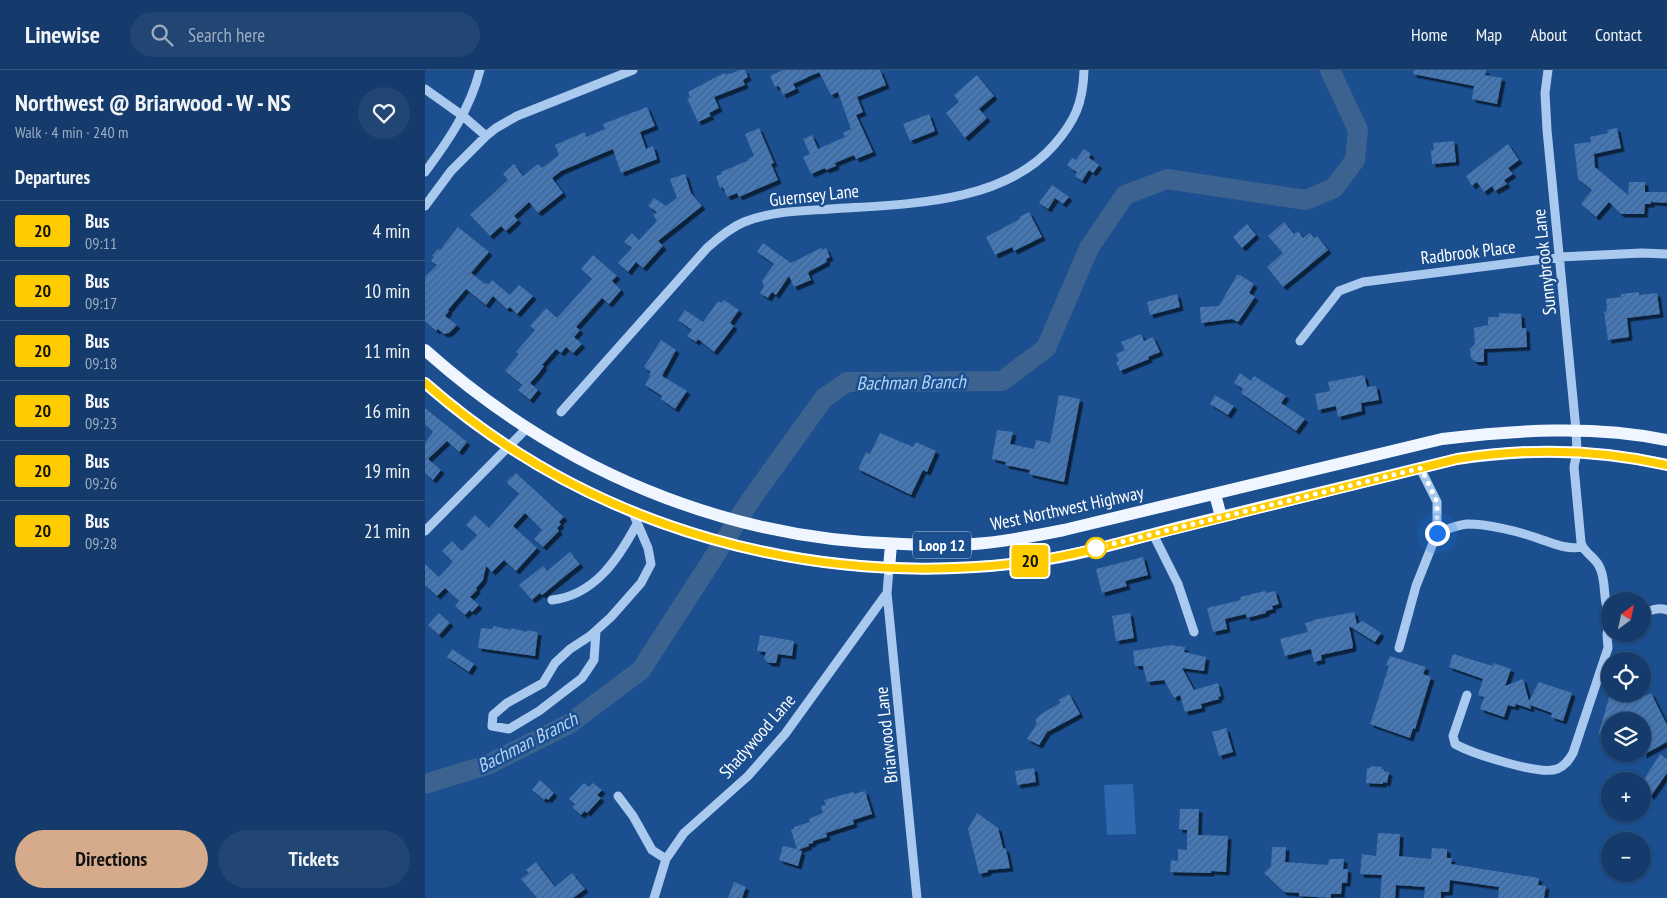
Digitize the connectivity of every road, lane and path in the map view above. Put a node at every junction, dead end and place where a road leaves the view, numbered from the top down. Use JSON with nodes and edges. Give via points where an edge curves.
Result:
{"nodes":[{"id":1,"x":480,"y":70,"type":"edge"},
{"id":2,"x":633,"y":70,"type":"edge"},
{"id":3,"x":1084,"y":70,"type":"edge"},
{"id":4,"x":1548,"y":70,"type":"edge"},
{"id":5,"x":425,"y":89,"type":"edge"},
{"id":6,"x":463,"y":116,"type":"junction"},
{"id":7,"x":486,"y":136,"type":"junction"},
{"id":8,"x":425,"y":172,"type":"edge"},
{"id":9,"x":425,"y":206,"type":"edge"},
{"id":10,"x":1667,"y":254,"type":"edge"},
{"id":11,"x":1560,"y":257,"type":"junction"},
{"id":12,"x":1301,"y":341,"type":"dead end"},
{"id":13,"x":425,"y":350,"type":"edge"},
{"id":14,"x":425,"y":383,"type":"edge"},
{"id":15,"x":561,"y":412,"type":"dead end"},
{"id":16,"x":527,"y":428,"type":"junction"},
{"id":17,"x":1576,"y":430,"type":"junction"},
{"id":18,"x":1667,"y":440,"type":"edge"},
{"id":19,"x":508,"y":447,"type":"junction"},
{"id":20,"x":1577,"y":452,"type":"junction"},
{"id":21,"x":1667,"y":465,"type":"edge"},
{"id":22,"x":1421,"y":468,"type":"junction"},
{"id":23,"x":1215,"y":494,"type":"junction"},
{"id":24,"x":1221,"y":517,"type":"junction"},
{"id":25,"x":639,"y":518,"type":"junction"},
{"id":26,"x":425,"y":531,"type":"edge"},
{"id":27,"x":1437,"y":533,"type":"junction"},
{"id":28,"x":1153,"y":534,"type":"junction"},
{"id":29,"x":891,"y":544,"type":"junction"},
{"id":30,"x":1582,"y":547,"type":"junction"},
{"id":31,"x":889,"y":569,"type":"junction"},
{"id":32,"x":1605,"y":592,"type":"edge"},
{"id":33,"x":887,"y":593,"type":"junction"},
{"id":34,"x":552,"y":600,"type":"dead end"},
{"id":35,"x":1667,"y":610,"type":"edge"},
{"id":36,"x":1651,"y":611,"type":"edge"},
{"id":37,"x":596,"y":630,"type":"junction"},
{"id":38,"x":1194,"y":632,"type":"dead end"},
{"id":39,"x":1608,"y":642,"type":"edge"},
{"id":40,"x":1399,"y":648,"type":"dead end"},
{"id":41,"x":1467,"y":695,"type":"dead end"},
{"id":42,"x":618,"y":796,"type":"dead end"},
{"id":43,"x":666,"y":859,"type":"junction"},
{"id":44,"x":654,"y":898,"type":"edge"},
{"id":45,"x":917,"y":898,"type":"edge"}],
"edges":[{"from":1,"to":6,"type":"street"},
{"from":2,"to":7,"type":"street","via":[[517,116]]},
{"from":3,"to":15,"type":"street","name":"Guernsey Lane","via":[[1079,106],[1069,129],[1041,159],[997,185],[925,201],[795,211],[744,222],[729,231],[707,248]]},
{"from":4,"to":11,"type":"street","name":"Sunnybrook Lane","via":[[1545,93],[1547,130]]},
{"from":5,"to":6,"type":"street"},
{"from":6,"to":7,"type":"street"},
{"from":6,"to":8,"type":"street"},
{"from":7,"to":9,"type":"street","via":[[451,171]]},
{"from":10,"to":11,"type":"street","name":"Radbrook Place"},
{"from":11,"to":12,"type":"street","name":"Radbrook Place","via":[[1363,282],[1339,291]]},
{"from":11,"to":17,"type":"street","name":"Sunnybrook Lane"},
{"from":13,"to":16,"type":"main road","name":"West Northwest Highway","number":"Loop 12","via":[[474,391]]},
{"from":14,"to":19,"type":"main road","number":"Loop 12"},
{"from":16,"to":19,"type":"street"},
{"from":16,"to":29,"type":"main road","name":"West Northwest Highway","number":"Loop 12","via":[[596,469],[681,504],[793,534]]},
{"from":17,"to":18,"type":"main road","name":"West Northwest Highway","number":"Loop 12"},
{"from":17,"to":20,"type":"street","name":"Sunnybrook Lane"},
{"from":17,"to":23,"type":"main road","name":"West Northwest Highway","number":"Loop 12","via":[[1530,430],[1442,439]]},
{"from":19,"to":25,"type":"main road","number":"Loop 12","via":[[556,476]]},
{"from":19,"to":26,"type":"street"},
{"from":20,"to":21,"type":"main road","number":"Loop 12"},
{"from":20,"to":22,"type":"main road","number":"Loop 12","via":[[1483,455]]},
{"from":20,"to":30,"type":"street","name":"Sunnybrook Lane","via":[[1574,467]]},
{"from":22,"to":24,"type":"main road","number":"Loop 12"},
{"from":22,"to":27,"type":"street","via":[[1437,502]]},
{"from":23,"to":24,"type":"main road"},
{"from":23,"to":29,"type":"main road","name":"West Northwest Highway","number":"Loop 12","via":[[1015,539],[974,544]]},
{"from":24,"to":28,"type":"main road","number":"Loop 12"},
{"from":25,"to":31,"type":"main road","number":"Loop 12","via":[[749,549],[807,561]]},
{"from":25,"to":34,"type":"street","via":[[605,573],[576,594]]},
{"from":25,"to":37,"type":"street","via":[[651,564],[641,583]]},
{"from":27,"to":30,"type":"street","via":[[1466,524],[1480,525],[1528,535],[1565,548]]},
{"from":27,"to":40,"type":"street","via":[[1418,580]]},
{"from":28,"to":31,"type":"main road","number":"Loop 12","via":[[1037,560],[956,568]]},
{"from":28,"to":38,"type":"street","via":[[1178,584]]},
{"from":29,"to":31,"type":"main road"},
{"from":30,"to":32,"type":"street","via":[[1600,566]]},
{"from":31,"to":33,"type":"street","name":"Briarwood Lane"},
{"from":33,"to":43,"type":"street","name":"Shadywood Lane","via":[[785,734],[748,776],[684,834]]},
{"from":33,"to":45,"type":"street","name":"Briarwood Lane"},
{"from":35,"to":36,"type":"street","via":[[1660,608]]},
{"from":37,"to":37,"type":"street","via":[[569,649],[555,663],[543,683],[493,714],[492,726],[509,729],[582,678],[594,660]]},
{"from":39,"to":41,"type":"street","via":[[1573,752],[1565,765],[1557,769],[1547,772],[1530,769],[1465,750],[1455,744],[1453,736]]},
{"from":42,"to":43,"type":"street","via":[[652,850]]},
{"from":43,"to":44,"type":"street","name":"Shadywood Lane"}]}
